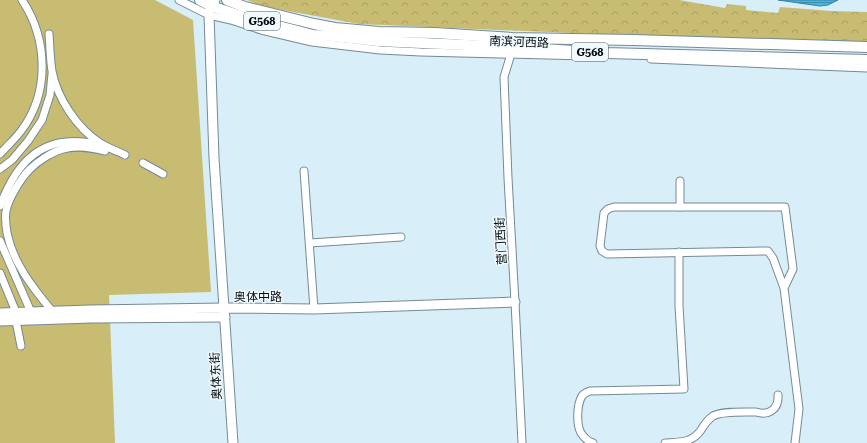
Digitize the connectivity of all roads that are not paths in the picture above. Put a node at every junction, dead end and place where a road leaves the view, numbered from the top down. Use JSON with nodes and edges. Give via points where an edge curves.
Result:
{"nodes":[{"id":1,"x":22,"y":0,"type":"edge"},
{"id":2,"x":179,"y":0,"type":"edge"},
{"id":3,"x":200,"y":0,"type":"edge"},
{"id":4,"x":227,"y":0,"type":"edge"},
{"id":5,"x":212,"y":7,"type":"edge"},
{"id":6,"x":49,"y":34,"type":"dead end"},
{"id":7,"x":606,"y":40,"type":"junction"},
{"id":8,"x":511,"y":46,"type":"junction"},
{"id":9,"x":867,"y":47,"type":"edge"},
{"id":10,"x":606,"y":55,"type":"junction"},
{"id":11,"x":867,"y":60,"type":"edge"},
{"id":12,"x":867,"y":68,"type":"edge"},
{"id":13,"x":52,"y":72,"type":"junction"},
{"id":14,"x":102,"y":144,"type":"junction"},
{"id":15,"x":105,"y":151,"type":"dead end"},
{"id":16,"x":0,"y":154,"type":"edge"},
{"id":17,"x":125,"y":155,"type":"dead end"},
{"id":18,"x":143,"y":163,"type":"dead end"},
{"id":19,"x":0,"y":169,"type":"edge"},
{"id":20,"x":304,"y":171,"type":"dead end"},
{"id":21,"x":26,"y":174,"type":"junction"},
{"id":22,"x":163,"y":174,"type":"dead end"},
{"id":23,"x":34,"y":177,"type":"dead end"},
{"id":24,"x":680,"y":181,"type":"dead end"},
{"id":25,"x":3,"y":189,"type":"edge"},
{"id":26,"x":0,"y":206,"type":"edge"},
{"id":27,"x":680,"y":207,"type":"junction"},
{"id":28,"x":402,"y":237,"type":"dead end"},
{"id":29,"x":310,"y":243,"type":"junction"},
{"id":30,"x":12,"y":249,"type":"junction"},
{"id":31,"x":679,"y":252,"type":"junction"},
{"id":32,"x":0,"y":273,"type":"edge"},
{"id":33,"x":784,"y":288,"type":"junction"},
{"id":34,"x":515,"y":302,"type":"junction"},
{"id":35,"x":314,"y":309,"type":"junction"},
{"id":36,"x":52,"y":311,"type":"junction"},
{"id":37,"x":31,"y":312,"type":"junction"},
{"id":38,"x":224,"y":313,"type":"junction"},
{"id":39,"x":0,"y":314,"type":"edge"},
{"id":40,"x":16,"y":316,"type":"junction"},
{"id":41,"x":21,"y":346,"type":"dead end"},
{"id":42,"x":778,"y":394,"type":"dead end"},
{"id":43,"x":233,"y":443,"type":"edge"},
{"id":44,"x":522,"y":443,"type":"edge"},
{"id":45,"x":593,"y":443,"type":"edge"},
{"id":46,"x":665,"y":443,"type":"edge"},
{"id":47,"x":686,"y":443,"type":"edge"},
{"id":48,"x":795,"y":443,"type":"edge"}],
"edges":[{"from":1,"to":16,"type":"street","via":[[36,27],[41,48],[42,81],[35,108],[21,131]]},
{"from":2,"to":5,"type":"street","name":"南滨河西路"},
{"from":3,"to":5,"type":"highway","name":"南滨河西路","number":"G568"},
{"from":4,"to":8,"type":"highway","name":"南滨河西路","number":"G568","via":[[245,7],[335,28],[435,33]]},
{"from":5,"to":8,"type":"highway","name":"南滨河西路","number":"G568","via":[[313,35],[378,41]]},
{"from":5,"to":38,"type":"main road","name":"奥体东街","via":[[214,158]]},
{"from":6,"to":13,"type":"street"},
{"from":7,"to":8,"type":"highway","name":"南滨河西路","number":"G568"},
{"from":7,"to":9,"type":"highway","name":"南滨河西路","number":"G568"},
{"from":7,"to":10,"type":"street"},
{"from":8,"to":10,"type":"highway","name":"南滨河西路","number":"G568"},
{"from":8,"to":34,"type":"street","name":"营门西街","via":[[504,77]]},
{"from":10,"to":11,"type":"highway","name":"南滨河西路","number":"G568"},
{"from":10,"to":12,"type":"street","name":"南滨河西路"},
{"from":13,"to":14,"type":"street","via":[[66,106],[77,122],[91,137]]},
{"from":13,"to":19,"type":"street","via":[[50,95],[42,120],[12,160]]},
{"from":14,"to":17,"type":"street"},
{"from":14,"to":25,"type":"street","via":[[59,143],[44,149],[28,159]]},
{"from":15,"to":21,"type":"street","via":[[84,147],[63,149],[44,157]]},
{"from":18,"to":22,"type":"street"},
{"from":20,"to":29,"type":"street"},
{"from":21,"to":23,"type":"street"},
{"from":21,"to":30,"type":"street","via":[[13,193],[6,212],[6,232]]},
{"from":24,"to":27,"type":"street"},
{"from":25,"to":26,"type":"street"},
{"from":27,"to":31,"type":"street","via":[[608,209],[604,212],[600,246],[607,254]]},
{"from":27,"to":33,"type":"street","via":[[785,207],[793,269]]},
{"from":28,"to":29,"type":"street"},
{"from":29,"to":35,"type":"street"},
{"from":30,"to":36,"type":"street","via":[[30,284]]},
{"from":30,"to":37,"type":"street","via":[[0,241]]},
{"from":31,"to":33,"type":"street","via":[[768,251]]},
{"from":31,"to":45,"type":"street","via":[[684,389],[587,392],[581,400],[577,417],[578,426],[581,434]]},
{"from":32,"to":40,"type":"street"},
{"from":33,"to":48,"type":"street","via":[[799,409]]},
{"from":34,"to":35,"type":"main road","name":"奥体中路"},
{"from":34,"to":44,"type":"street","name":"营门西街"},
{"from":35,"to":38,"type":"main road","name":"奥体中路"},
{"from":36,"to":37,"type":"main road","name":"奥体中路"},
{"from":36,"to":38,"type":"main road","name":"奥体中路"},
{"from":37,"to":40,"type":"main road","name":"奥体中路"},
{"from":38,"to":40,"type":"main road","name":"奥体中路","via":[[91,318]]},
{"from":38,"to":43,"type":"main road","name":"奥体东街"},
{"from":39,"to":40,"type":"main road","name":"奥体中路"},
{"from":40,"to":41,"type":"street"},
{"from":42,"to":47,"type":"street","via":[[779,400],[770,412],[714,416],[708,419],[700,432]]},
{"from":46,"to":47,"type":"street"}]}
